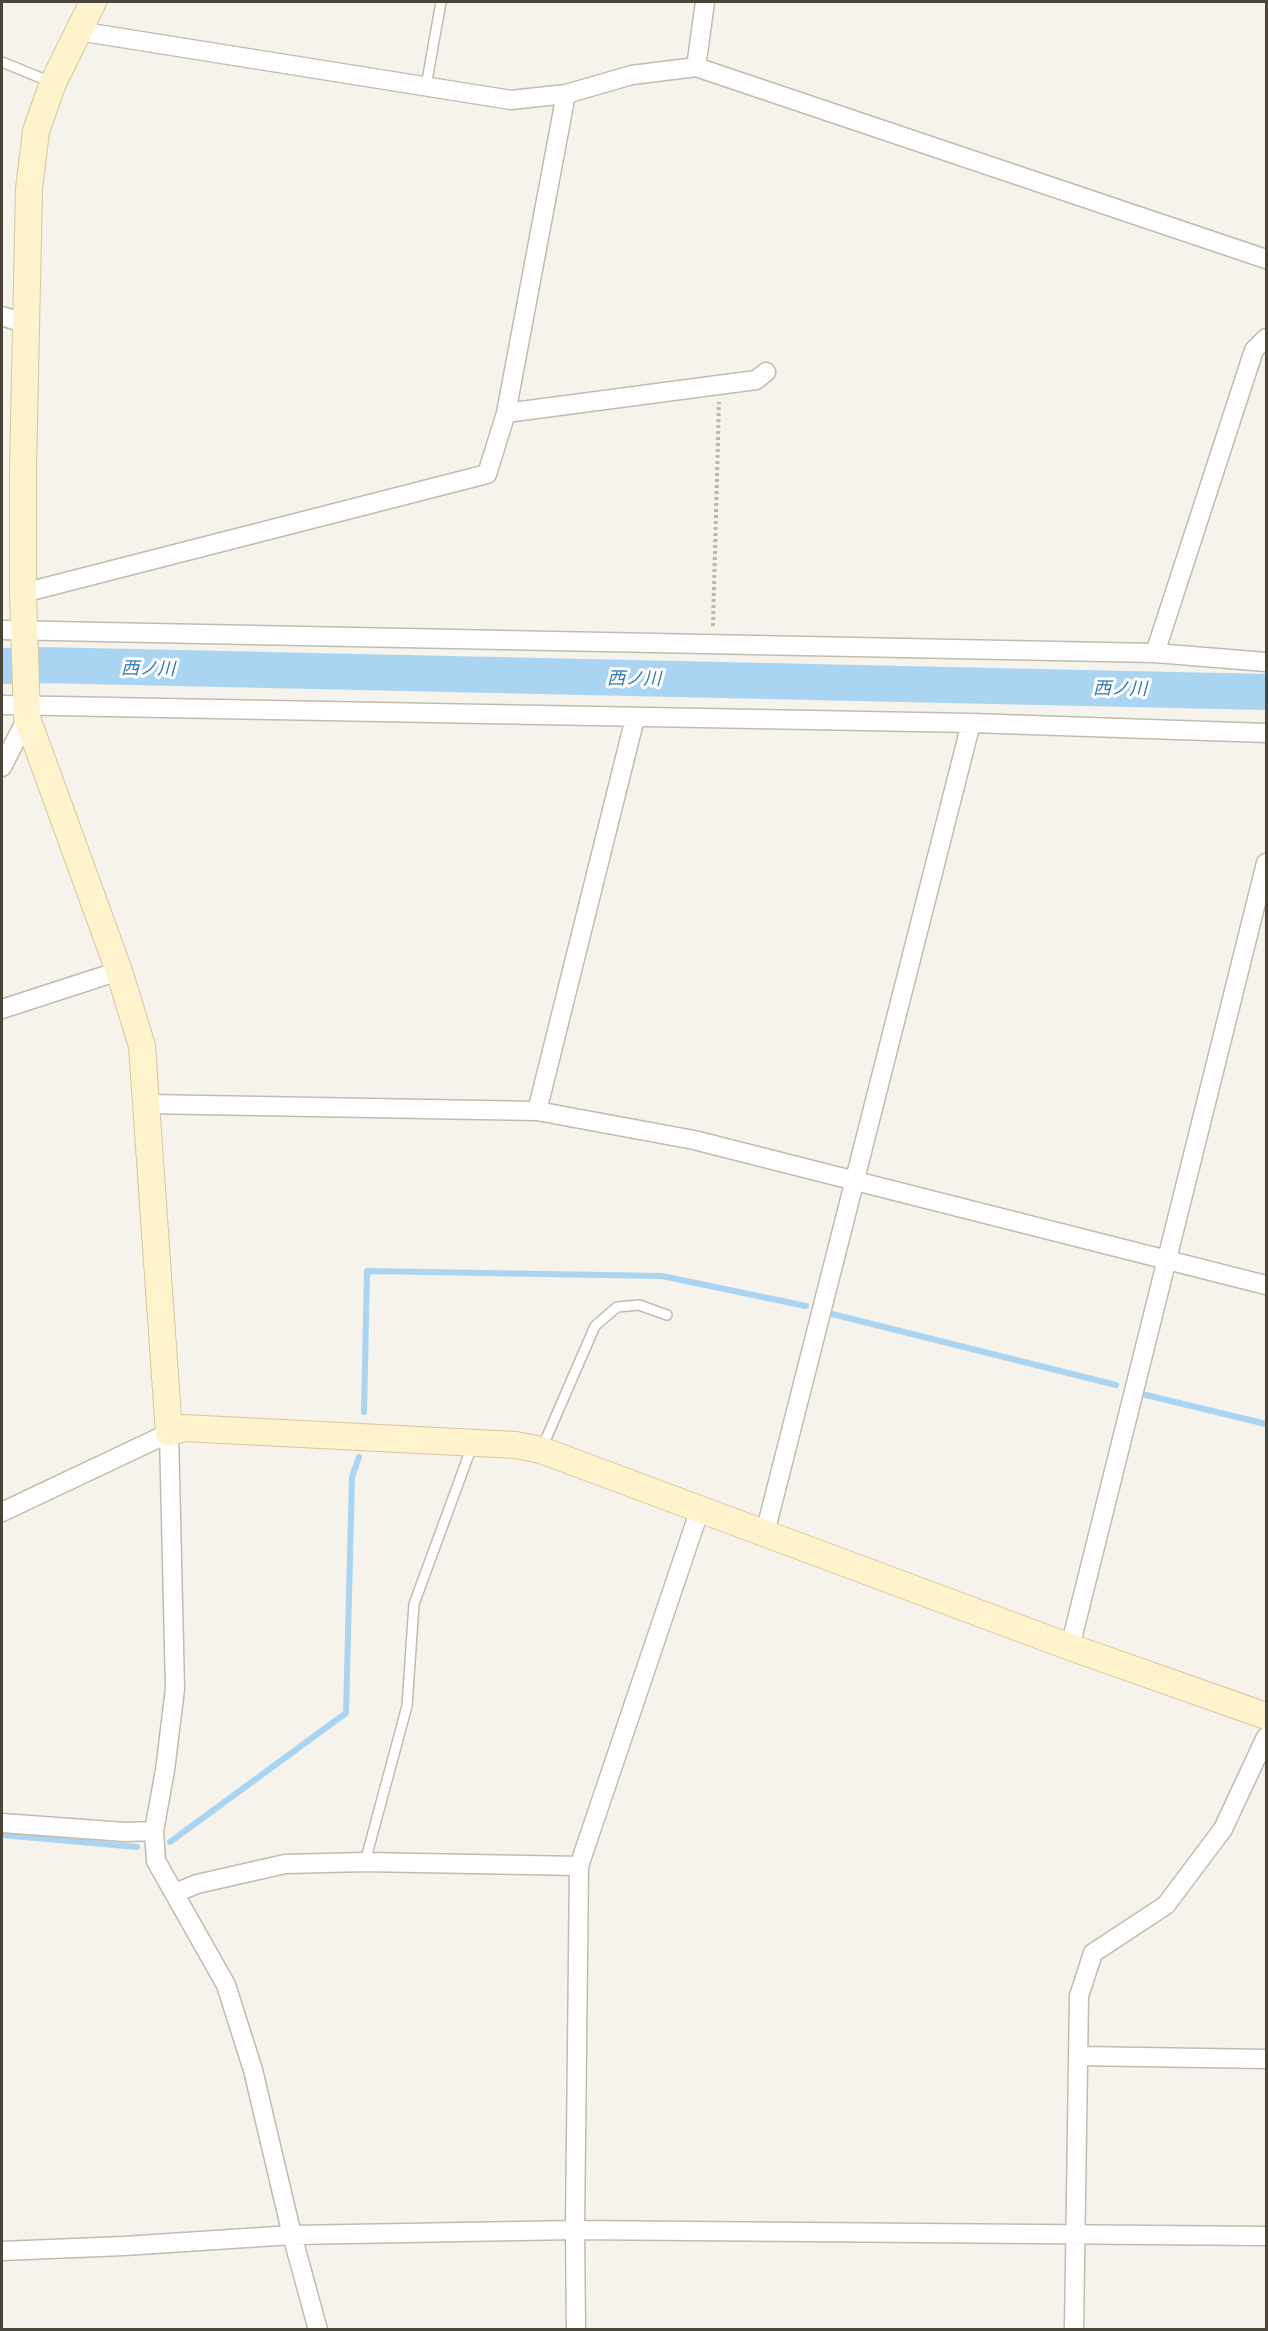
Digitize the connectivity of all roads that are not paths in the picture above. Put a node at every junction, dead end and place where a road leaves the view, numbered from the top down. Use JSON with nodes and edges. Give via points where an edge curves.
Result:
{"nodes":[{"id":1,"x":93,"y":2,"type":"edge"},
{"id":2,"x":441,"y":2,"type":"edge"},
{"id":3,"x":705,"y":2,"type":"edge"},
{"id":4,"x":78,"y":31,"type":"junction"},
{"id":5,"x":2,"y":62,"type":"edge"},
{"id":6,"x":696,"y":67,"type":"junction"},
{"id":7,"x":53,"y":83,"type":"junction"},
{"id":8,"x":426,"y":86,"type":"junction"},
{"id":9,"x":566,"y":94,"type":"junction"},
{"id":10,"x":1266,"y":259,"type":"edge"},
{"id":11,"x":2,"y":316,"type":"edge"},
{"id":12,"x":26,"y":324,"type":"junction"},
{"id":13,"x":1266,"y":338,"type":"edge"},
{"id":14,"x":766,"y":372,"type":"dead end"},
{"id":15,"x":506,"y":413,"type":"junction"},
{"id":16,"x":23,"y":593,"type":"junction"},
{"id":17,"x":17,"y":636,"type":"edge"},
{"id":18,"x":1155,"y":654,"type":"junction"},
{"id":19,"x":1266,"y":662,"type":"edge"},
{"id":20,"x":27,"y":704,"type":"junction"},
{"id":21,"x":2,"y":705,"type":"edge"},
{"id":22,"x":635,"y":718,"type":"junction"},
{"id":23,"x":971,"y":723,"type":"junction"},
{"id":24,"x":1266,"y":733,"type":"edge"},
{"id":25,"x":2,"y":767,"type":"edge"},
{"id":26,"x":1266,"y":863,"type":"edge"},
{"id":27,"x":119,"y":971,"type":"junction"},
{"id":28,"x":2,"y":1009,"type":"edge"},
{"id":29,"x":147,"y":1104,"type":"junction"},
{"id":30,"x":537,"y":1111,"type":"junction"},
{"id":31,"x":854,"y":1181,"type":"junction"},
{"id":32,"x":1167,"y":1261,"type":"junction"},
{"id":33,"x":1266,"y":1285,"type":"edge"},
{"id":34,"x":667,"y":1315,"type":"dead end"},
{"id":35,"x":170,"y":1433,"type":"junction"},
{"id":36,"x":473,"y":1444,"type":"junction"},
{"id":37,"x":541,"y":1450,"type":"junction"},
{"id":38,"x":700,"y":1509,"type":"junction"},
{"id":39,"x":2,"y":1512,"type":"edge"},
{"id":40,"x":765,"y":1533,"type":"junction"},
{"id":41,"x":1070,"y":1647,"type":"junction"},
{"id":42,"x":1266,"y":1716,"type":"edge"},
{"id":43,"x":1266,"y":1737,"type":"edge"},
{"id":44,"x":2,"y":1823,"type":"edge"},
{"id":45,"x":154,"y":1831,"type":"junction"},
{"id":46,"x":365,"y":1862,"type":"junction"},
{"id":47,"x":579,"y":1866,"type":"junction"},
{"id":48,"x":175,"y":1893,"type":"junction"},
{"id":49,"x":1078,"y":2056,"type":"junction"},
{"id":50,"x":1266,"y":2059,"type":"edge"},
{"id":51,"x":575,"y":2230,"type":"junction"},
{"id":52,"x":292,"y":2235,"type":"junction"},
{"id":53,"x":1076,"y":2235,"type":"junction"},
{"id":54,"x":1266,"y":2236,"type":"edge"},
{"id":55,"x":2,"y":2251,"type":"edge"},
{"id":56,"x":318,"y":2330,"type":"edge"},
{"id":57,"x":576,"y":2330,"type":"edge"},
{"id":58,"x":1074,"y":2330,"type":"edge"}],
"edges":[{"from":1,"to":4,"type":"street"},
{"from":2,"to":8,"type":"lane"},
{"from":3,"to":6,"type":"street"},
{"from":4,"to":7,"type":"street"},
{"from":4,"to":8,"type":"street"},
{"from":5,"to":7,"type":"lane"},
{"from":6,"to":9,"type":"street","via":[[632,75]]},
{"from":6,"to":10,"type":"street"},
{"from":7,"to":12,"type":"street","via":[[36,131],[29,189]]},
{"from":8,"to":9,"type":"street","via":[[511,100]]},
{"from":9,"to":15,"type":"street"},
{"from":11,"to":12,"type":"street"},
{"from":12,"to":16,"type":"street"},
{"from":13,"to":18,"type":"street","via":[[1254,350]]},
{"from":14,"to":15,"type":"street","via":[[756,380]]},
{"from":15,"to":16,"type":"street","via":[[487,474]]},
{"from":16,"to":17,"type":"street"},
{"from":17,"to":18,"type":"street"},
{"from":17,"to":20,"type":"street"},
{"from":18,"to":19,"type":"street"},
{"from":20,"to":21,"type":"street"},
{"from":20,"to":22,"type":"street"},
{"from":20,"to":25,"type":"street"},
{"from":20,"to":27,"type":"street"},
{"from":22,"to":23,"type":"street"},
{"from":22,"to":30,"type":"street"},
{"from":23,"to":24,"type":"street"},
{"from":23,"to":31,"type":"street"},
{"from":26,"to":32,"type":"street"},
{"from":27,"to":28,"type":"street"},
{"from":27,"to":29,"type":"street","via":[[142,1046]]},
{"from":29,"to":30,"type":"street"},
{"from":29,"to":35,"type":"street"},
{"from":30,"to":31,"type":"street","via":[[694,1140]]},
{"from":31,"to":32,"type":"street"},
{"from":31,"to":40,"type":"street"},
{"from":32,"to":33,"type":"street"},
{"from":32,"to":41,"type":"street"},
{"from":34,"to":37,"type":"lane","via":[[639,1305],[617,1307],[595,1326]]},
{"from":35,"to":36,"type":"street","via":[[184,1428]]},
{"from":35,"to":39,"type":"street"},
{"from":35,"to":45,"type":"street","via":[[175,1689]]},
{"from":36,"to":37,"type":"street"},
{"from":36,"to":46,"type":"lane","via":[[414,1604],[408,1706]]},
{"from":37,"to":38,"type":"street"},
{"from":38,"to":40,"type":"street"},
{"from":38,"to":47,"type":"street"},
{"from":40,"to":41,"type":"street"},
{"from":41,"to":42,"type":"street"},
{"from":43,"to":49,"type":"street","via":[[1223,1829],[1166,1905],[1093,1953],[1079,1996]]},
{"from":44,"to":45,"type":"street"},
{"from":45,"to":48,"type":"street","via":[[156,1861]]},
{"from":46,"to":47,"type":"street"},
{"from":46,"to":48,"type":"street","via":[[285,1864],[197,1884]]},
{"from":47,"to":51,"type":"street"},
{"from":48,"to":52,"type":"street","via":[[226,1985],[253,2070]]},
{"from":49,"to":50,"type":"street"},
{"from":49,"to":53,"type":"street"},
{"from":51,"to":52,"type":"street"},
{"from":51,"to":53,"type":"street"},
{"from":51,"to":57,"type":"street"},
{"from":52,"to":55,"type":"street"},
{"from":52,"to":56,"type":"street"},
{"from":53,"to":54,"type":"street"},
{"from":53,"to":58,"type":"street"}]}
